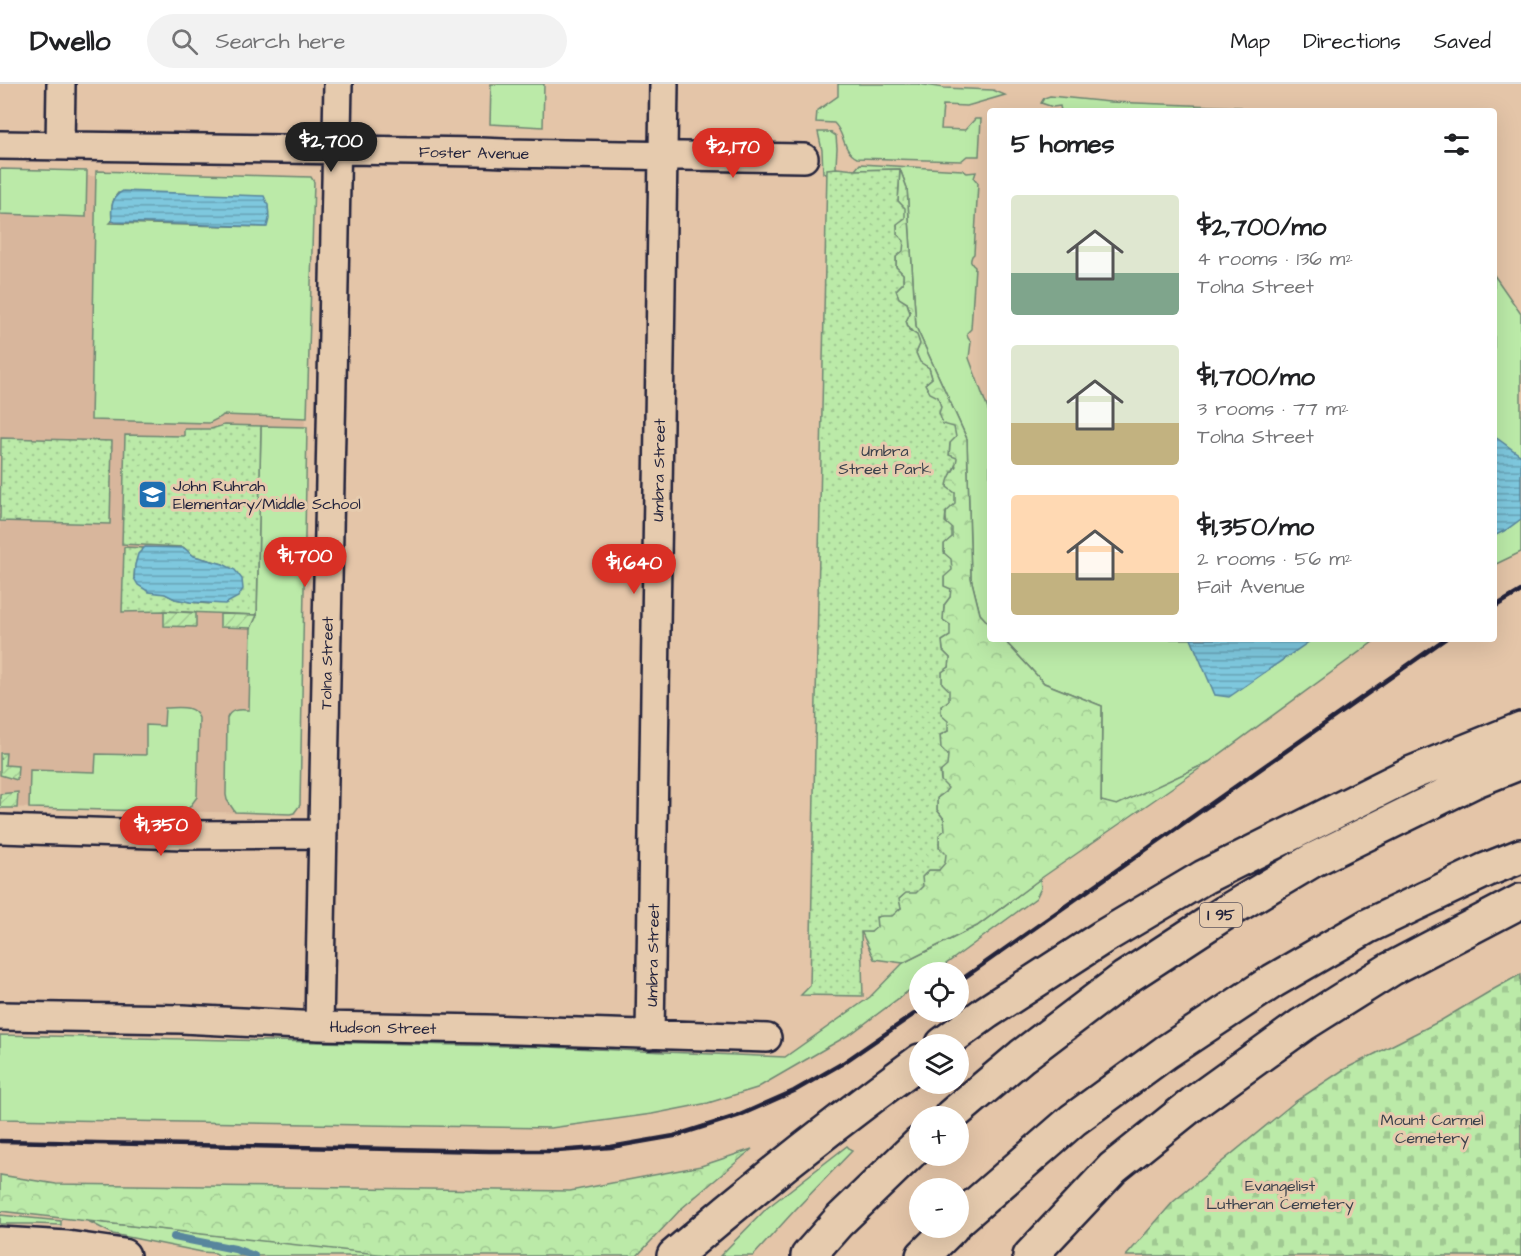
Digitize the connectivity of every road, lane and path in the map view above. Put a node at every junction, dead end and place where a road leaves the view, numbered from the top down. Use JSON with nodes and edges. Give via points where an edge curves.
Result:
{"nodes":[{"id":1,"x":62,"y":84,"type":"edge"},
{"id":2,"x":338,"y":84,"type":"edge"},
{"id":3,"x":664,"y":84,"type":"edge"},
{"id":4,"x":0,"y":145,"type":"edge"},
{"id":5,"x":60,"y":146,"type":"junction"},
{"id":6,"x":337,"y":150,"type":"junction"},
{"id":7,"x":663,"y":155,"type":"junction"},
{"id":8,"x":804,"y":158,"type":"dead end"},
{"id":9,"x":1521,"y":729,"type":"edge"},
{"id":10,"x":1521,"y":762,"type":"edge"},
{"id":11,"x":0,"y":829,"type":"edge"},
{"id":12,"x":322,"y":834,"type":"junction"},
{"id":13,"x":1521,"y":856,"type":"edge"},
{"id":14,"x":1521,"y":901,"type":"edge"},
{"id":15,"x":0,"y":1016,"type":"edge"},
{"id":16,"x":319,"y":1026,"type":"junction"},
{"id":17,"x":957,"y":1034,"type":"edge"},
{"id":18,"x":650,"y":1035,"type":"junction"},
{"id":19,"x":767,"y":1038,"type":"dead end"},
{"id":20,"x":909,"y":1069,"type":"edge"},
{"id":21,"x":963,"y":1106,"type":"edge"},
{"id":22,"x":909,"y":1154,"type":"edge"},
{"id":23,"x":969,"y":1211,"type":"edge"},
{"id":24,"x":941,"y":1238,"type":"edge"},
{"id":25,"x":0,"y":1244,"type":"edge"},
{"id":26,"x":123,"y":1256,"type":"edge"},
{"id":27,"x":674,"y":1256,"type":"edge"},
{"id":28,"x":808,"y":1256,"type":"edge"},
{"id":29,"x":923,"y":1256,"type":"edge"},
{"id":30,"x":1030,"y":1256,"type":"edge"}],
"edges":[{"from":1,"to":5,"type":"street"},
{"from":2,"to":6,"type":"street","name":"Tolna Street"},
{"from":3,"to":7,"type":"street","name":"Umbra Street"},
{"from":4,"to":5,"type":"street","name":"Foster Avenue"},
{"from":5,"to":6,"type":"street","name":"Foster Avenue"},
{"from":6,"to":7,"type":"street","name":"Foster Avenue"},
{"from":6,"to":12,"type":"street","name":"Tolna Street"},
{"from":7,"to":8,"type":"street","name":"Foster Avenue"},
{"from":7,"to":18,"type":"street","name":"Umbra Street"},
{"from":9,"to":17,"type":"highway","via":[[1412,773],[1204,877],[1103,937]]},
{"from":10,"to":21,"type":"highway","number":"I 95","via":[[1312,860],[1226,912],[1125,978]]},
{"from":11,"to":12,"type":"street","via":[[183,835]]},
{"from":12,"to":16,"type":"street","name":"Tolna Street"},
{"from":13,"to":23,"type":"highway","via":[[1368,926],[1273,981],[1166,1052],[1074,1120]]},
{"from":14,"to":30,"type":"highway","via":[[1391,969],[1302,1025],[1212,1090],[1113,1168]]},
{"from":15,"to":16,"type":"street","name":"Hudson Street"},
{"from":16,"to":18,"type":"street","name":"Hudson Street"},
{"from":18,"to":19,"type":"street","name":"Hudson Street"},
{"from":20,"to":27,"type":"highway","via":[[740,1199]]},
{"from":22,"to":28,"type":"highway"},
{"from":24,"to":29,"type":"highway"},
{"from":25,"to":26,"type":"highway"}]}
